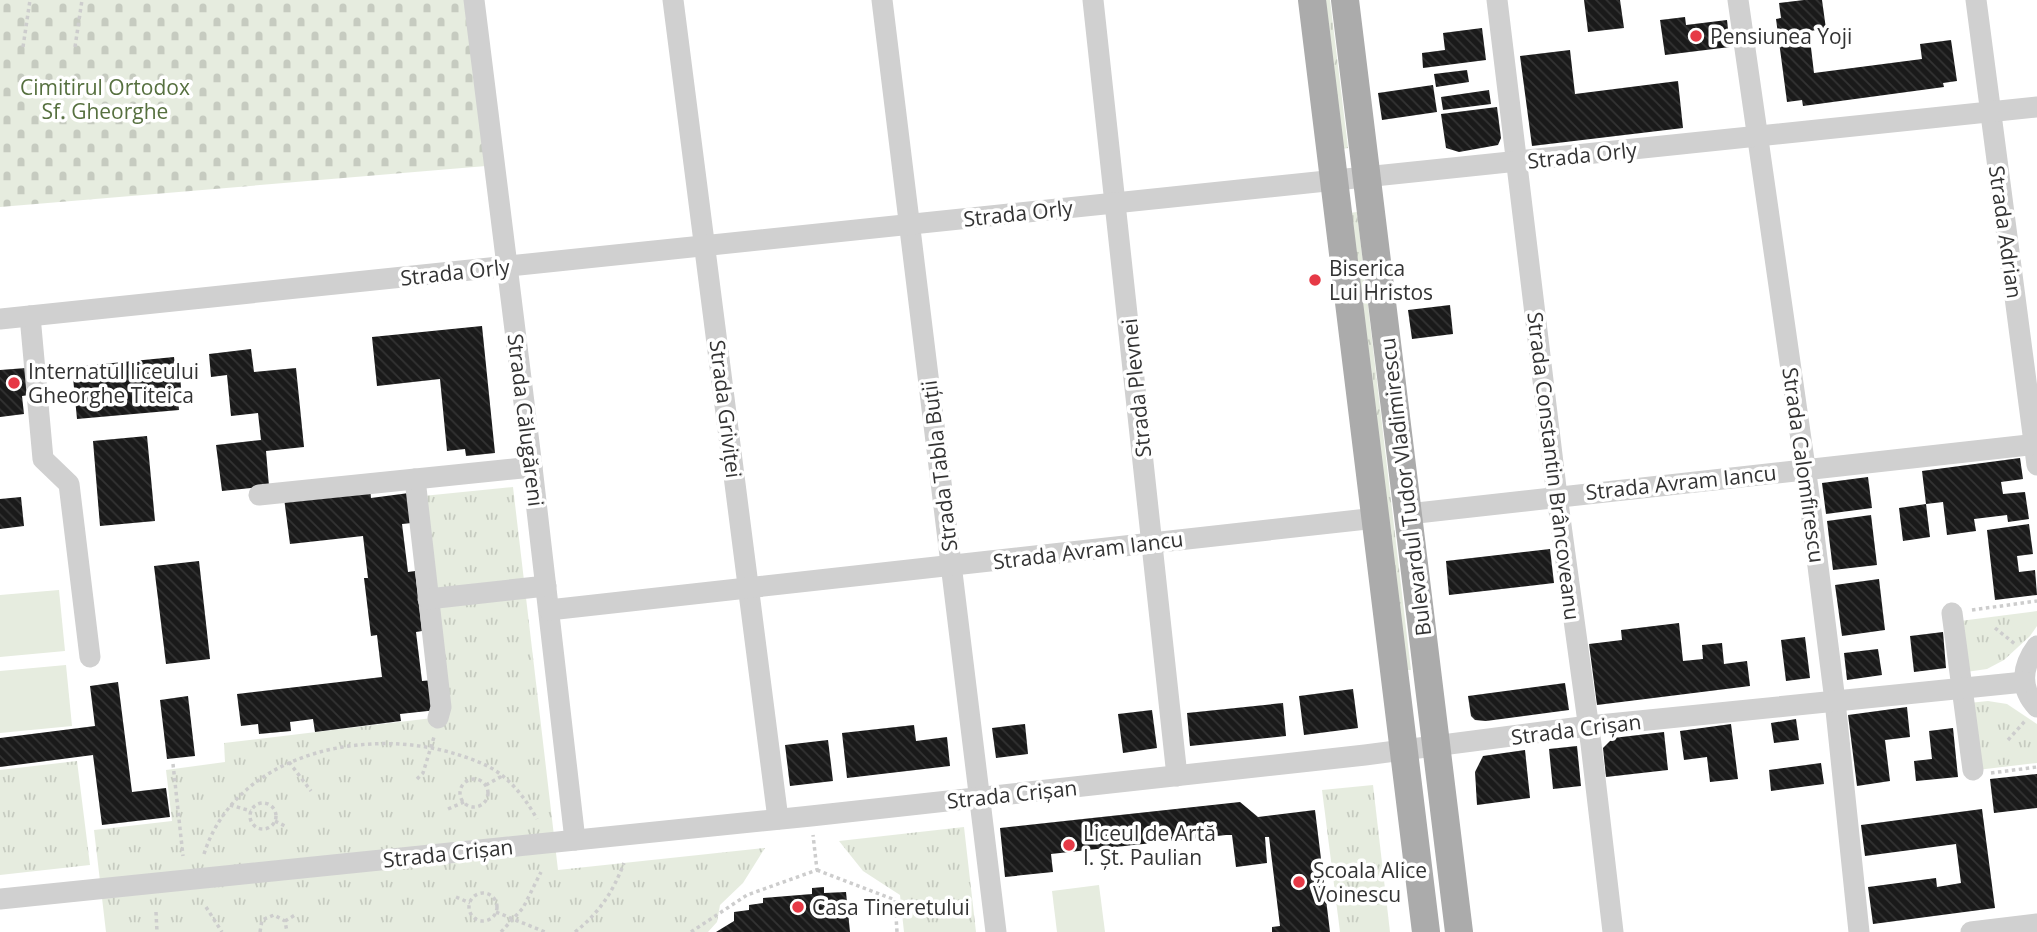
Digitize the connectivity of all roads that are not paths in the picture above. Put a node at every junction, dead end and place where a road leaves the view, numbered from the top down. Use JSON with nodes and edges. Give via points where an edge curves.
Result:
{"nodes":[{"id":1,"x":474,"y":0,"type":"edge"},
{"id":2,"x":673,"y":0,"type":"edge"},
{"id":3,"x":882,"y":0,"type":"edge"},
{"id":4,"x":1093,"y":0,"type":"edge"},
{"id":5,"x":1312,"y":0,"type":"edge"},
{"id":6,"x":1345,"y":0,"type":"edge"},
{"id":7,"x":1497,"y":0,"type":"edge"},
{"id":8,"x":1738,"y":0,"type":"edge"},
{"id":9,"x":1976,"y":0,"type":"edge"},
{"id":10,"x":2037,"y":107,"type":"edge"},
{"id":11,"x":1990,"y":111,"type":"junction"},
{"id":12,"x":1756,"y":137,"type":"junction"},
{"id":13,"x":1516,"y":162,"type":"junction"},
{"id":14,"x":1367,"y":176,"type":"junction"},
{"id":15,"x":1335,"y":180,"type":"junction"},
{"id":16,"x":1115,"y":203,"type":"junction"},
{"id":17,"x":909,"y":224,"type":"junction"},
{"id":18,"x":705,"y":246,"type":"junction"},
{"id":19,"x":507,"y":267,"type":"junction"},
{"id":20,"x":30,"y":316,"type":"junction"},
{"id":21,"x":0,"y":319,"type":"edge"},
{"id":22,"x":2036,"y":451,"type":"edge"},
{"id":23,"x":532,"y":467,"type":"junction"},
{"id":24,"x":1805,"y":468,"type":"junction"},
{"id":25,"x":415,"y":479,"type":"junction"},
{"id":26,"x":259,"y":495,"type":"dead end"},
{"id":27,"x":1557,"y":496,"type":"junction"},
{"id":28,"x":1408,"y":514,"type":"junction"},
{"id":29,"x":1376,"y":518,"type":"junction"},
{"id":30,"x":1153,"y":542,"type":"junction"},
{"id":31,"x":951,"y":566,"type":"junction"},
{"id":32,"x":546,"y":586,"type":"junction"},
{"id":33,"x":748,"y":588,"type":"junction"},
{"id":34,"x":428,"y":600,"type":"junction"},
{"id":35,"x":549,"y":610,"type":"junction"},
{"id":36,"x":1952,"y":613,"type":"road end"},
{"id":37,"x":2033,"y":652,"type":"edge"},
{"id":38,"x":90,"y":657,"type":"dead end"},
{"id":39,"x":2024,"y":682,"type":"junction"},
{"id":40,"x":1962,"y":689,"type":"junction"},
{"id":41,"x":1835,"y":702,"type":"junction"},
{"id":42,"x":2032,"y":713,"type":"edge"},
{"id":43,"x":438,"y":718,"type":"road end"},
{"id":44,"x":1589,"y":726,"type":"junction"},
{"id":45,"x":1436,"y":747,"type":"junction"},
{"id":46,"x":1404,"y":750,"type":"junction"},
{"id":47,"x":1973,"y":771,"type":"road end"},
{"id":48,"x":1177,"y":776,"type":"junction"},
{"id":49,"x":979,"y":797,"type":"junction"},
{"id":50,"x":778,"y":819,"type":"junction"},
{"id":51,"x":575,"y":839,"type":"junction"},
{"id":52,"x":0,"y":899,"type":"edge"},
{"id":53,"x":2037,"y":924,"type":"edge"},
{"id":54,"x":996,"y":932,"type":"edge"},
{"id":55,"x":1426,"y":932,"type":"edge"},
{"id":56,"x":1459,"y":932,"type":"edge"},
{"id":57,"x":1613,"y":932,"type":"edge"},
{"id":58,"x":1858,"y":932,"type":"edge"},
{"id":59,"x":1971,"y":932,"type":"edge"}],
"edges":[{"from":1,"to":19,"type":"street","name":"Strada Călugăreni"},
{"from":2,"to":18,"type":"street","name":"Strada Griviței"},
{"from":3,"to":17,"type":"street","name":"Strada Tabla Buții"},
{"from":4,"to":16,"type":"street","name":"Strada Plevnei"},
{"from":5,"to":15,"type":"main road","name":"Bulevardul Tudor Vladimirescu"},
{"from":6,"to":14,"type":"main road","name":"Bulevardul Tudor Vladimirescu"},
{"from":7,"to":13,"type":"street","name":"Strada Constantin Brâncoveanu"},
{"from":8,"to":12,"type":"street","name":"Strada Calomfirescu"},
{"from":9,"to":11,"type":"street","name":"Strada Adrian"},
{"from":10,"to":11,"type":"street","name":"Strada Orly"},
{"from":11,"to":12,"type":"street","name":"Strada Orly"},
{"from":11,"to":22,"type":"street","name":"Strada Adrian"},
{"from":12,"to":13,"type":"street","name":"Strada Orly"},
{"from":12,"to":24,"type":"street","name":"Strada Calomfirescu"},
{"from":13,"to":14,"type":"street","name":"Strada Orly"},
{"from":13,"to":27,"type":"street","name":"Strada Constantin Brâncoveanu"},
{"from":14,"to":15,"type":"street","name":"Strada Orly"},
{"from":14,"to":28,"type":"main road","name":"Bulevardul Tudor Vladimirescu"},
{"from":15,"to":16,"type":"street","name":"Strada Orly"},
{"from":15,"to":29,"type":"main road","name":"Bulevardul Tudor Vladimirescu"},
{"from":16,"to":17,"type":"street","name":"Strada Orly"},
{"from":16,"to":30,"type":"street","name":"Strada Plevnei"},
{"from":17,"to":18,"type":"street","name":"Strada Orly"},
{"from":17,"to":31,"type":"street","name":"Strada Tabla Buții"},
{"from":18,"to":19,"type":"street","name":"Strada Orly"},
{"from":18,"to":33,"type":"street","name":"Strada Griviței"},
{"from":19,"to":20,"type":"street","name":"Strada Orly"},
{"from":19,"to":23,"type":"street","name":"Strada Călugăreni"},
{"from":20,"to":21,"type":"street","name":"Strada Orly"},
{"from":20,"to":38,"type":"street","via":[[43,459],[69,484]]},
{"from":22,"to":24,"type":"street","name":"Strada Avram Iancu"},
{"from":23,"to":25,"type":"street"},
{"from":23,"to":32,"type":"street","name":"Strada Călugăreni"},
{"from":24,"to":27,"type":"street","name":"Strada Avram Iancu"},
{"from":24,"to":41,"type":"street","name":"Strada Calomfirescu"},
{"from":25,"to":26,"type":"street"},
{"from":25,"to":34,"type":"street"},
{"from":27,"to":28,"type":"street","name":"Strada Avram Iancu"},
{"from":27,"to":44,"type":"street","name":"Strada Constantin Brâncoveanu"},
{"from":28,"to":45,"type":"main road","name":"Bulevardul Tudor Vladimirescu"},
{"from":29,"to":30,"type":"street","name":"Strada Avram Iancu"},
{"from":29,"to":46,"type":"main road","name":"Bulevardul Tudor Vladimirescu"},
{"from":30,"to":31,"type":"street","name":"Strada Avram Iancu"},
{"from":30,"to":48,"type":"street","name":"Strada Plevnei"},
{"from":31,"to":33,"type":"street","name":"Strada Avram Iancu"},
{"from":31,"to":49,"type":"street","name":"Strada Tabla Buții"},
{"from":32,"to":34,"type":"street"},
{"from":32,"to":35,"type":"street","name":"Strada Călugăreni"},
{"from":33,"to":35,"type":"street","name":"Strada Avram Iancu"},
{"from":33,"to":50,"type":"street","name":"Strada Griviței"},
{"from":34,"to":43,"type":"street","via":[[441,707]]},
{"from":35,"to":51,"type":"street","name":"Strada Călugăreni"},
{"from":36,"to":40,"type":"street"},
{"from":37,"to":39,"type":"street"},
{"from":39,"to":40,"type":"street","name":"Strada Crișan"},
{"from":39,"to":42,"type":"street"},
{"from":40,"to":41,"type":"street","name":"Strada Crișan"},
{"from":40,"to":47,"type":"street"},
{"from":41,"to":44,"type":"street","name":"Strada Crișan"},
{"from":41,"to":58,"type":"street","name":"Strada Calomfirescu"},
{"from":44,"to":45,"type":"street","name":"Strada Crișan"},
{"from":44,"to":57,"type":"street","name":"Strada Constantin Brâncoveanu"},
{"from":45,"to":46,"type":"street","name":"Strada Crișan"},
{"from":45,"to":56,"type":"main road","name":"Bulevardul Tudor Vladimirescu"},
{"from":46,"to":48,"type":"street","name":"Strada Crișan"},
{"from":46,"to":55,"type":"main road","name":"Bulevardul Tudor Vladimirescu"},
{"from":48,"to":49,"type":"street","name":"Strada Crișan"},
{"from":49,"to":50,"type":"street","name":"Strada Crișan"},
{"from":49,"to":54,"type":"street","name":"Strada Tabla Buții"},
{"from":50,"to":51,"type":"street","name":"Strada Crișan"},
{"from":51,"to":52,"type":"street","name":"Strada Crișan"},
{"from":53,"to":59,"type":"street"}]}
